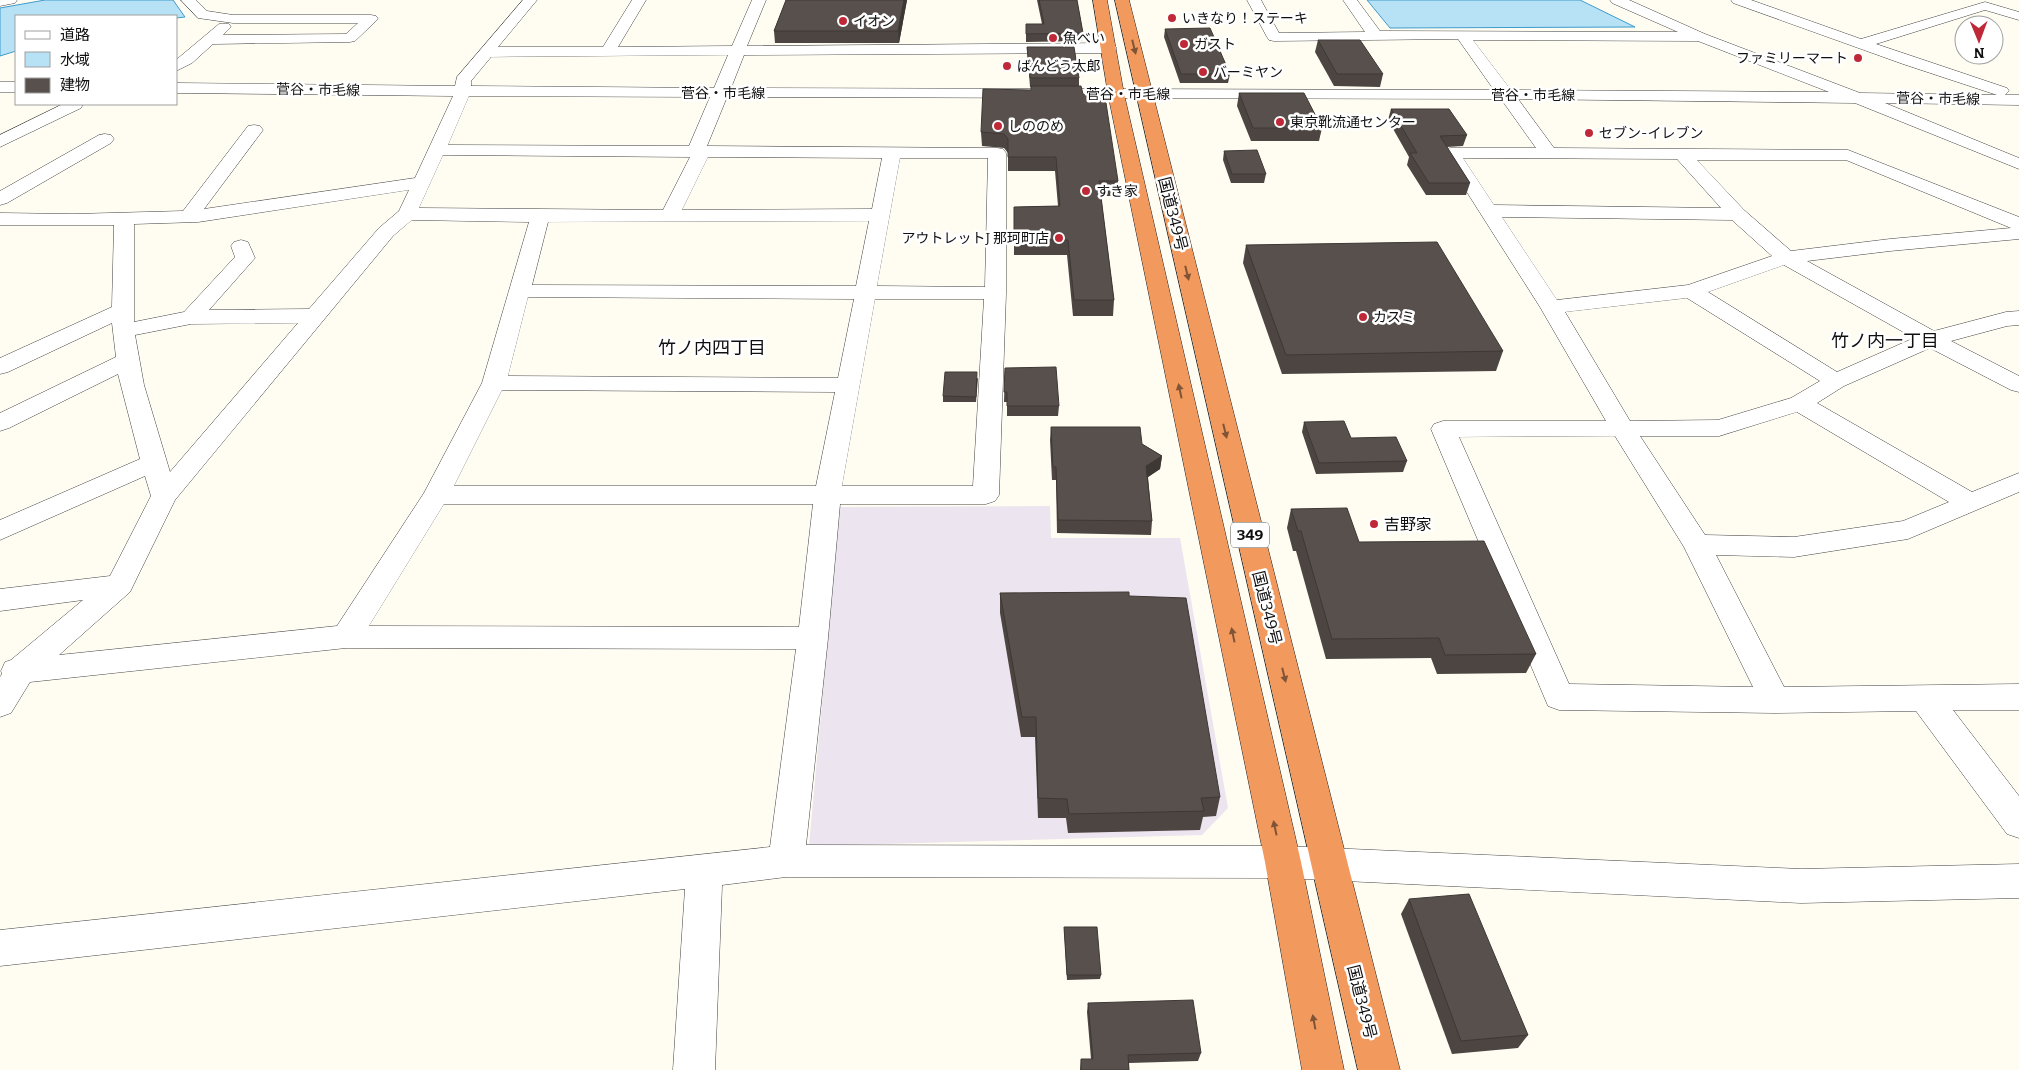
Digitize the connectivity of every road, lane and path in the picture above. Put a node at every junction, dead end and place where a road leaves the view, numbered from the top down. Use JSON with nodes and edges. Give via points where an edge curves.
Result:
{"nodes":[{"id":1,"x":10,"y":0,"type":"edge"},
{"id":2,"x":188,"y":0,"type":"edge"},
{"id":3,"x":530,"y":0,"type":"edge"},
{"id":4,"x":639,"y":0,"type":"edge"},
{"id":5,"x":759,"y":0,"type":"edge"},
{"id":6,"x":1100,"y":0,"type":"edge"},
{"id":7,"x":1122,"y":0,"type":"edge"},
{"id":8,"x":1254,"y":0,"type":"edge"},
{"id":9,"x":1350,"y":0,"type":"edge"},
{"id":10,"x":1616,"y":0,"type":"edge"},
{"id":11,"x":1738,"y":0,"type":"edge"},
{"id":12,"x":1968,"y":0,"type":"edge"},
{"id":13,"x":0,"y":2,"type":"edge"},
{"id":14,"x":267,"y":6,"type":"dead end"},
{"id":15,"x":1985,"y":6,"type":"junction"},
{"id":16,"x":2019,"y":16,"type":"edge"},
{"id":17,"x":233,"y":19,"type":"junction"},
{"id":18,"x":1376,"y":36,"type":"junction"},
{"id":19,"x":1462,"y":36,"type":"junction"},
{"id":20,"x":1700,"y":37,"type":"junction"},
{"id":21,"x":209,"y":40,"type":"junction"},
{"id":22,"x":1861,"y":44,"type":"junction"},
{"id":23,"x":1109,"y":48,"type":"junction"},
{"id":24,"x":485,"y":52,"type":"junction"},
{"id":25,"x":607,"y":52,"type":"junction"},
{"id":26,"x":736,"y":52,"type":"junction"},
{"id":27,"x":178,"y":65,"type":"edge"},
{"id":28,"x":0,"y":87,"type":"edge"},
{"id":29,"x":15,"y":87,"type":"edge"},
{"id":30,"x":178,"y":88,"type":"edge"},
{"id":31,"x":463,"y":92,"type":"junction"},
{"id":32,"x":719,"y":93,"type":"junction"},
{"id":33,"x":1116,"y":94,"type":"junction"},
{"id":34,"x":1144,"y":94,"type":"junction"},
{"id":35,"x":1507,"y":95,"type":"junction"},
{"id":36,"x":1856,"y":97,"type":"junction"},
{"id":37,"x":2019,"y":99,"type":"edge"},
{"id":38,"x":72,"y":105,"type":"edge"},
{"id":39,"x":254,"y":130,"type":"dead end"},
{"id":40,"x":106,"y":139,"type":"dead end"},
{"id":41,"x":0,"y":142,"type":"edge"},
{"id":42,"x":438,"y":150,"type":"junction"},
{"id":43,"x":696,"y":151,"type":"junction"},
{"id":44,"x":892,"y":153,"type":"junction"},
{"id":45,"x":1549,"y":153,"type":"junction"},
{"id":46,"x":1683,"y":155,"type":"junction"},
{"id":47,"x":2019,"y":164,"type":"edge"},
{"id":48,"x":422,"y":182,"type":"junction"},
{"id":49,"x":0,"y":200,"type":"edge"},
{"id":50,"x":1490,"y":211,"type":"junction"},
{"id":51,"x":407,"y":214,"type":"junction"},
{"id":52,"x":1736,"y":214,"type":"junction"},
{"id":53,"x":670,"y":215,"type":"junction"},
{"id":54,"x":880,"y":215,"type":"junction"},
{"id":55,"x":189,"y":216,"type":"junction"},
{"id":56,"x":540,"y":216,"type":"junction"},
{"id":57,"x":124,"y":218,"type":"junction"},
{"id":58,"x":0,"y":219,"type":"edge"},
{"id":59,"x":2019,"y":224,"type":"edge"},
{"id":60,"x":2019,"y":232,"type":"edge"},
{"id":61,"x":241,"y":246,"type":"dead end"},
{"id":62,"x":1786,"y":258,"type":"junction"},
{"id":63,"x":519,"y":291,"type":"junction"},
{"id":64,"x":1690,"y":291,"type":"junction"},
{"id":65,"x":865,"y":292,"type":"junction"},
{"id":66,"x":994,"y":293,"type":"junction"},
{"id":67,"x":1551,"y":308,"type":"junction"},
{"id":68,"x":316,"y":316,"type":"junction"},
{"id":69,"x":191,"y":317,"type":"junction"},
{"id":70,"x":2019,"y":318,"type":"edge"},
{"id":71,"x":123,"y":321,"type":"junction"},
{"id":72,"x":1931,"y":339,"type":"junction"},
{"id":73,"x":128,"y":360,"type":"junction"},
{"id":74,"x":0,"y":367,"type":"edge"},
{"id":75,"x":1836,"y":380,"type":"junction"},
{"id":76,"x":494,"y":383,"type":"junction"},
{"id":77,"x":847,"y":385,"type":"junction"},
{"id":78,"x":2019,"y":385,"type":"edge"},
{"id":79,"x":1800,"y":403,"type":"junction"},
{"id":80,"x":0,"y":423,"type":"edge"},
{"id":81,"x":1623,"y":429,"type":"junction"},
{"id":82,"x":155,"y":462,"type":"junction"},
{"id":83,"x":2019,"y":482,"type":"edge"},
{"id":84,"x":436,"y":495,"type":"junction"},
{"id":85,"x":164,"y":496,"type":"junction"},
{"id":86,"x":826,"y":496,"type":"junction"},
{"id":87,"x":1969,"y":502,"type":"junction"},
{"id":88,"x":0,"y":531,"type":"edge"},
{"id":89,"x":1697,"y":545,"type":"junction"},
{"id":90,"x":120,"y":586,"type":"junction"},
{"id":91,"x":0,"y":600,"type":"edge"},
{"id":92,"x":346,"y":637,"type":"junction"},
{"id":93,"x":813,"y":638,"type":"junction"},
{"id":94,"x":10,"y":672,"type":"edge"},
{"id":95,"x":1924,"y":697,"type":"junction"},
{"id":96,"x":2019,"y":697,"type":"edge"},
{"id":97,"x":1775,"y":700,"type":"junction"},
{"id":98,"x":0,"y":704,"type":"edge"},
{"id":99,"x":2019,"y":823,"type":"edge"},
{"id":100,"x":786,"y":862,"type":"junction"},
{"id":101,"x":1283,"y":862,"type":"junction"},
{"id":102,"x":1329,"y":864,"type":"junction"},
{"id":103,"x":704,"y":872,"type":"junction"},
{"id":104,"x":2019,"y":881,"type":"edge"},
{"id":105,"x":0,"y":948,"type":"edge"},
{"id":106,"x":694,"y":1070,"type":"edge"},
{"id":107,"x":1323,"y":1070,"type":"edge"},
{"id":108,"x":1379,"y":1070,"type":"edge"}],
"edges":[{"from":1,"to":13,"type":"street"},
{"from":2,"to":17,"type":"street","via":[[203,15]]},
{"from":3,"to":24,"type":"street"},
{"from":4,"to":25,"type":"street"},
{"from":5,"to":26,"type":"street"},
{"from":6,"to":23,"type":"highway","name":"国道349号","number":"349"},
{"from":7,"to":34,"type":"highway","name":"国道349号","number":"349","one_way":true},
{"from":8,"to":18,"type":"street","via":[[1274,37]]},
{"from":9,"to":18,"type":"street"},
{"from":10,"to":20,"type":"street"},
{"from":11,"to":22,"type":"street"},
{"from":12,"to":15,"type":"street"},
{"from":14,"to":17,"type":"street"},
{"from":15,"to":16,"type":"street"},
{"from":15,"to":22,"type":"street"},
{"from":17,"to":21,"type":"street"},
{"from":17,"to":21,"type":"street","via":[[371,19],[350,38]]},
{"from":18,"to":19,"type":"street"},
{"from":19,"to":20,"type":"street"},
{"from":19,"to":35,"type":"street"},
{"from":20,"to":36,"type":"street"},
{"from":21,"to":27,"type":"street"},
{"from":22,"to":37,"type":"street"},
{"from":23,"to":26,"type":"street"},
{"from":23,"to":33,"type":"highway","name":"国道349号","number":"349"},
{"from":24,"to":25,"type":"street"},
{"from":24,"to":31,"type":"street","via":[[463,80]]},
{"from":25,"to":26,"type":"street"},
{"from":26,"to":32,"type":"street"},
{"from":28,"to":29,"type":"street"},
{"from":30,"to":31,"type":"street","name":"菅谷・市毛線"},
{"from":31,"to":32,"type":"street","name":"菅谷・市毛線"},
{"from":31,"to":42,"type":"street"},
{"from":32,"to":33,"type":"street","name":"菅谷・市毛線"},
{"from":32,"to":43,"type":"street"},
{"from":33,"to":34,"type":"street","name":"菅谷・市毛線"},
{"from":101,"to":33,"type":"highway","name":"国道349号","number":"349","one_way":true},
{"from":34,"to":35,"type":"street","name":"菅谷・市毛線"},
{"from":34,"to":102,"type":"highway","name":"国道349号","number":"349","one_way":true},
{"from":35,"to":36,"type":"street","name":"菅谷・市毛線"},
{"from":35,"to":45,"type":"street"},
{"from":36,"to":37,"type":"street","name":"菅谷・市毛線"},
{"from":36,"to":47,"type":"street"},
{"from":38,"to":41,"type":"street"},
{"from":39,"to":55,"type":"street"},
{"from":40,"to":49,"type":"street"},
{"from":42,"to":43,"type":"street"},
{"from":42,"to":48,"type":"street"},
{"from":43,"to":44,"type":"street"},
{"from":43,"to":53,"type":"street","via":[[699,157]]},
{"from":44,"to":54,"type":"street"},
{"from":44,"to":66,"type":"street","via":[[997,153]]},
{"from":45,"to":46,"type":"street"},
{"from":45,"to":50,"type":"street","via":[[1451,152]]},
{"from":46,"to":52,"type":"street"},
{"from":46,"to":59,"type":"street","via":[[1848,155]]},
{"from":48,"to":51,"type":"street"},
{"from":48,"to":55,"type":"street"},
{"from":50,"to":52,"type":"street"},
{"from":50,"to":67,"type":"street"},
{"from":51,"to":56,"type":"street"},
{"from":51,"to":68,"type":"street","via":[[386,232]]},
{"from":52,"to":62,"type":"street"},
{"from":53,"to":54,"type":"street"},
{"from":53,"to":56,"type":"street"},
{"from":54,"to":65,"type":"street"},
{"from":55,"to":57,"type":"street"},
{"from":56,"to":63,"type":"street"},
{"from":57,"to":58,"type":"street"},
{"from":57,"to":71,"type":"street"},
{"from":60,"to":62,"type":"street"},
{"from":61,"to":69,"type":"street","via":[[246,258]]},
{"from":62,"to":64,"type":"street"},
{"from":62,"to":72,"type":"street"},
{"from":63,"to":65,"type":"street"},
{"from":63,"to":76,"type":"street"},
{"from":64,"to":67,"type":"street"},
{"from":64,"to":75,"type":"street"},
{"from":65,"to":66,"type":"street"},
{"from":65,"to":77,"type":"street"},
{"from":66,"to":86,"type":"street","via":[[986,495]]},
{"from":67,"to":81,"type":"street"},
{"from":68,"to":69,"type":"street"},
{"from":68,"to":85,"type":"street"},
{"from":69,"to":71,"type":"street"},
{"from":70,"to":72,"type":"street"},
{"from":71,"to":73,"type":"street"},
{"from":71,"to":74,"type":"street"},
{"from":72,"to":75,"type":"street"},
{"from":72,"to":78,"type":"street"},
{"from":73,"to":80,"type":"street"},
{"from":73,"to":82,"type":"street","via":[[132,385]]},
{"from":75,"to":79,"type":"street"},
{"from":76,"to":77,"type":"street"},
{"from":76,"to":84,"type":"street"},
{"from":77,"to":86,"type":"street"},
{"from":79,"to":81,"type":"street","via":[[1720,428]]},
{"from":79,"to":87,"type":"street"},
{"from":81,"to":89,"type":"street"},
{"from":81,"to":97,"type":"street","via":[[1443,429],[1559,697]]},
{"from":82,"to":85,"type":"street"},
{"from":82,"to":88,"type":"street"},
{"from":83,"to":87,"type":"street"},
{"from":84,"to":86,"type":"street"},
{"from":84,"to":92,"type":"street"},
{"from":85,"to":90,"type":"street"},
{"from":86,"to":93,"type":"street"},
{"from":87,"to":89,"type":"street","via":[[1908,530],[1794,547]]},
{"from":89,"to":97,"type":"street"},
{"from":90,"to":91,"type":"street"},
{"from":90,"to":94,"type":"street"},
{"from":92,"to":93,"type":"street"},
{"from":92,"to":94,"type":"street"},
{"from":93,"to":100,"type":"street"},
{"from":94,"to":98,"type":"street"},
{"from":95,"to":96,"type":"street"},
{"from":95,"to":97,"type":"street"},
{"from":95,"to":99,"type":"street"},
{"from":100,"to":101,"type":"street"},
{"from":100,"to":103,"type":"street"},
{"from":101,"to":102,"type":"street"},
{"from":107,"to":101,"type":"highway","name":"国道349号","number":"349","one_way":true},
{"from":102,"to":104,"type":"street","via":[[1801,886]]},
{"from":102,"to":108,"type":"highway","name":"国道349号","number":"349"},
{"from":103,"to":105,"type":"street"},
{"from":103,"to":106,"type":"street"}]}
